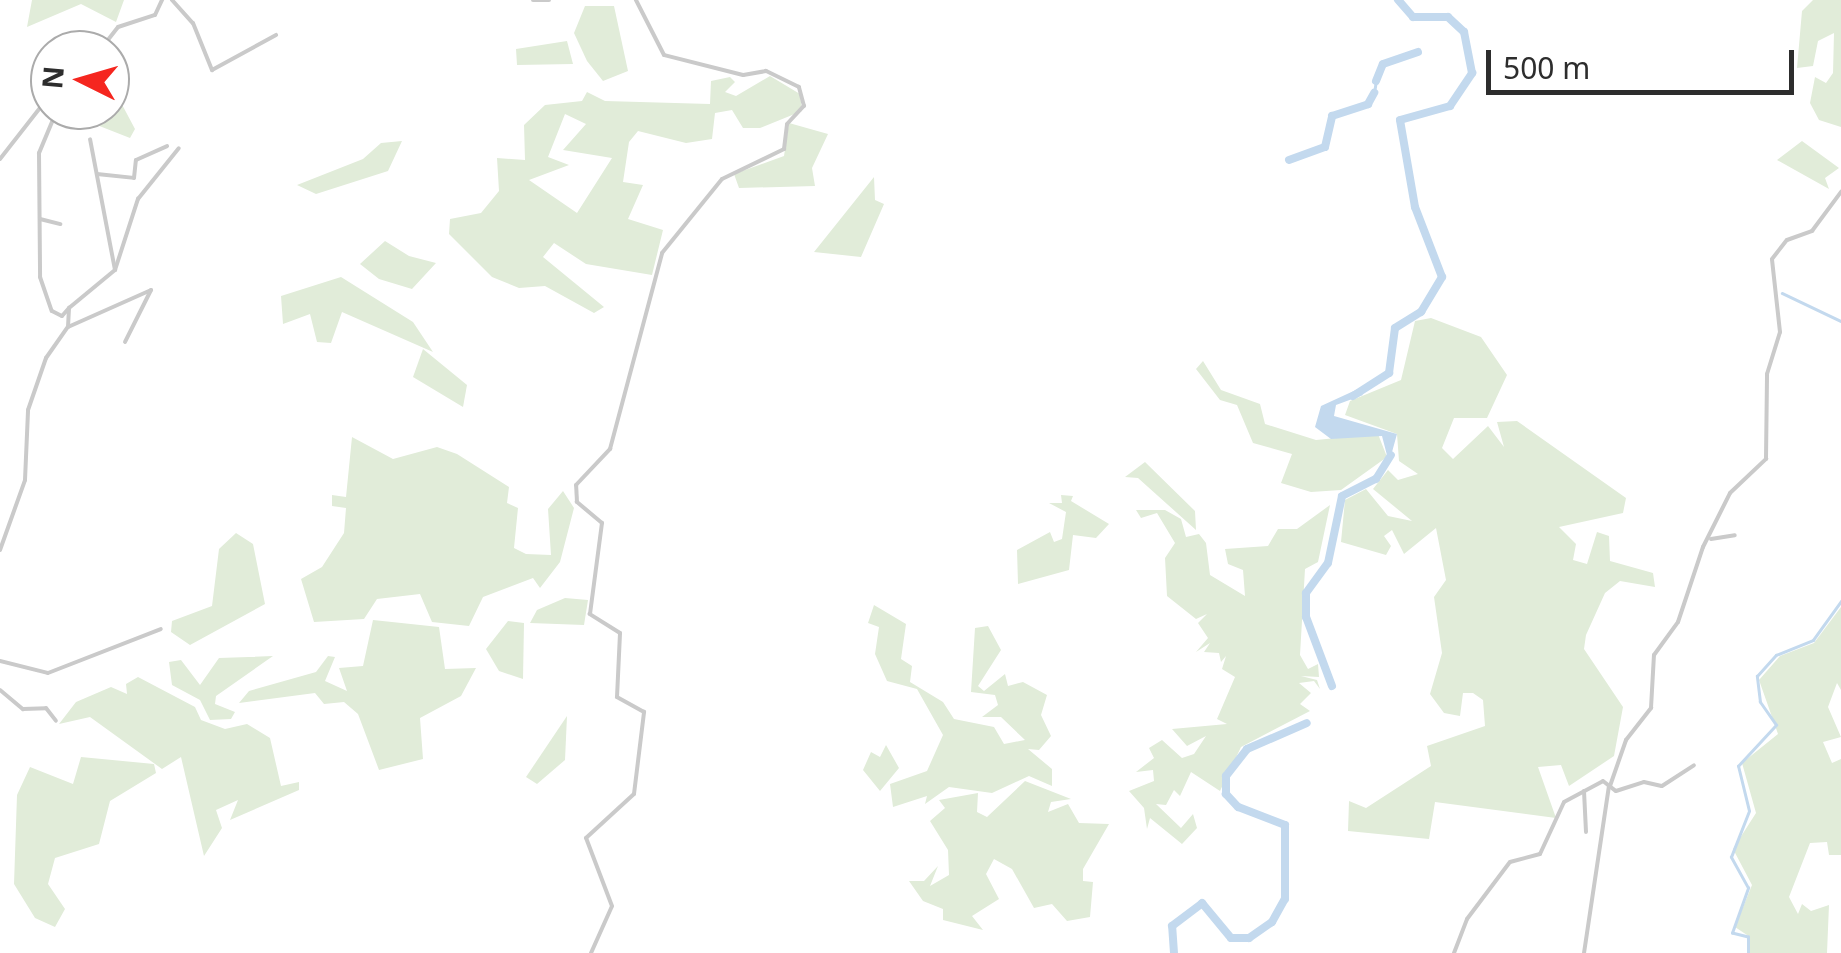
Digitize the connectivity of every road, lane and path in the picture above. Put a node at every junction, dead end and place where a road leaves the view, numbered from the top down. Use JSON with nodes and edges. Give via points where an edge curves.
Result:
{"nodes":[{"id":1,"x":162,"y":0,"type":"edge"},
{"id":2,"x":172,"y":0,"type":"edge"},
{"id":3,"x":533,"y":0,"type":"edge"},
{"id":4,"x":549,"y":0,"type":"edge"},
{"id":5,"x":636,"y":0,"type":"edge"},
{"id":6,"x":115,"y":30,"type":"edge"},
{"id":7,"x":276,"y":35,"type":"dead end"},
{"id":8,"x":30,"y":121,"type":"edge"},
{"id":9,"x":48,"y":130,"type":"edge"},
{"id":10,"x":90,"y":138,"type":"dead end"},
{"id":11,"x":166,"y":146,"type":"dead end"},
{"id":12,"x":179,"y":148,"type":"dead end"},
{"id":13,"x":0,"y":159,"type":"edge"},
{"id":14,"x":97,"y":174,"type":"junction"},
{"id":15,"x":1841,"y":192,"type":"edge"},
{"id":16,"x":40,"y":219,"type":"junction"},
{"id":17,"x":60,"y":224,"type":"dead end"},
{"id":18,"x":115,"y":270,"type":"junction"},
{"id":19,"x":69,"y":308,"type":"junction"},
{"id":20,"x":68,"y":327,"type":"junction"},
{"id":21,"x":125,"y":342,"type":"dead end"},
{"id":22,"x":1735,"y":536,"type":"dead end"},
{"id":23,"x":1711,"y":539,"type":"junction"},
{"id":24,"x":0,"y":550,"type":"edge"},
{"id":25,"x":161,"y":630,"type":"dead end"},
{"id":26,"x":0,"y":661,"type":"edge"},
{"id":27,"x":0,"y":690,"type":"edge"},
{"id":28,"x":56,"y":721,"type":"dead end"},
{"id":29,"x":1694,"y":765,"type":"dead end"},
{"id":30,"x":1610,"y":786,"type":"junction"},
{"id":31,"x":1584,"y":791,"type":"junction"},
{"id":32,"x":1586,"y":832,"type":"dead end"},
{"id":33,"x":591,"y":953,"type":"edge"},
{"id":34,"x":1454,"y":953,"type":"edge"},
{"id":35,"x":1584,"y":953,"type":"edge"}],
"edges":[{"from":1,"to":6,"type":"street","via":[[154,15]]},
{"from":2,"to":7,"type":"street","via":[[193,23],[212,70]]},
{"from":3,"to":4,"type":"street"},
{"from":5,"to":33,"type":"street","via":[[664,55],[743,75],[766,71],[798,86],[804,106],[786,124],[784,149],[722,180],[662,253],[610,449],[576,485],[577,502],[602,523],[590,614],[620,633],[617,696],[644,712],[634,794],[586,838],[612,906]]},
{"from":8,"to":13,"type":"street"},
{"from":9,"to":16,"type":"street","via":[[38,153]]},
{"from":10,"to":14,"type":"street"},
{"from":11,"to":14,"type":"street","via":[[136,160],[134,178]]},
{"from":12,"to":18,"type":"street","via":[[138,199]]},
{"from":14,"to":18,"type":"street"},
{"from":15,"to":23,"type":"street","via":[[1812,232],[1788,240],[1772,259],[1780,332],[1768,374],[1766,460],[1730,493]]},
{"from":16,"to":17,"type":"street"},
{"from":16,"to":19,"type":"street","via":[[40,277],[52,311],[62,316]]},
{"from":18,"to":19,"type":"street"},
{"from":19,"to":20,"type":"street"},
{"from":20,"to":21,"type":"street","via":[[151,290]]},
{"from":20,"to":24,"type":"street","via":[[37,374],[25,480]]},
{"from":22,"to":23,"type":"street"},
{"from":23,"to":30,"type":"street","via":[[1678,622],[1656,649],[1651,708],[1626,740]]},
{"from":25,"to":26,"type":"street","via":[[48,673]]},
{"from":27,"to":28,"type":"street","via":[[24,709],[46,708]]},
{"from":29,"to":30,"type":"street","via":[[1662,786]]},
{"from":30,"to":31,"type":"street","via":[[1603,780]]},
{"from":30,"to":35,"type":"street"},
{"from":31,"to":32,"type":"street"},
{"from":31,"to":34,"type":"street","via":[[1559,807],[1540,854],[1510,862],[1467,919]]}]}
